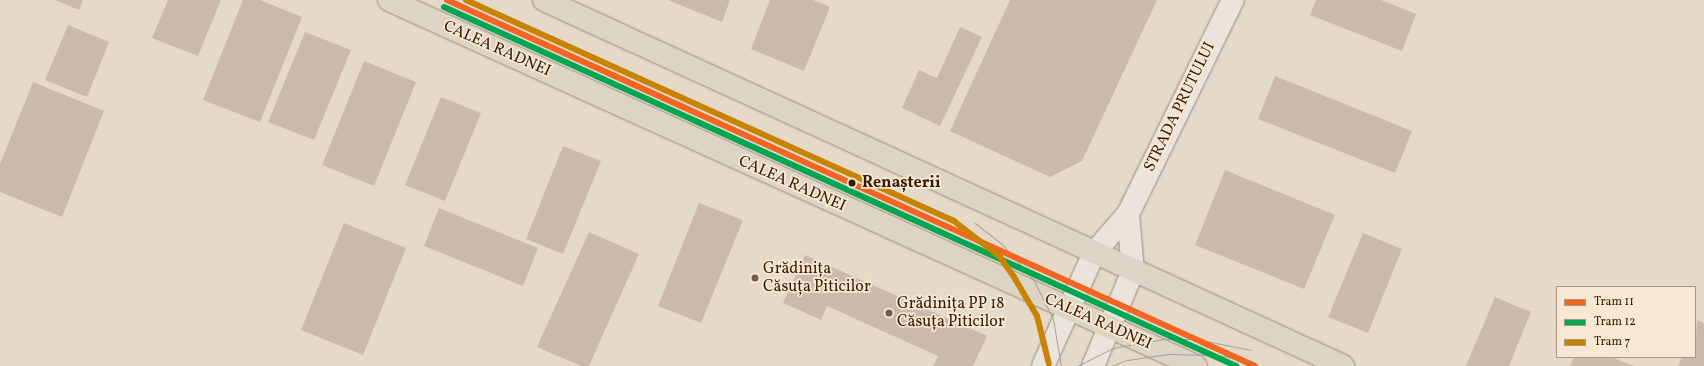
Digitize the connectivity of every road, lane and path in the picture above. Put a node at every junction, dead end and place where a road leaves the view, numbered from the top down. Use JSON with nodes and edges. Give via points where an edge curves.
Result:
{"nodes":[{"id":1,"x":389,"y":0,"type":"edge"},
{"id":2,"x":544,"y":0,"type":"edge"},
{"id":3,"x":1232,"y":0,"type":"edge"},
{"id":4,"x":1128,"y":214,"type":"junction"},
{"id":5,"x":1094,"y":253,"type":"junction"},
{"id":6,"x":1133,"y":271,"type":"junction"},
{"id":7,"x":1069,"y":309,"type":"junction"},
{"id":8,"x":1110,"y":328,"type":"junction"},
{"id":9,"x":1044,"y":366,"type":"edge"},
{"id":10,"x":1093,"y":366,"type":"edge"},
{"id":11,"x":1196,"y":366,"type":"edge"},
{"id":12,"x":1343,"y":366,"type":"edge"}],
"edges":[{"from":1,"to":7,"type":"main road","name":"CALEA RADNEI"},
{"from":2,"to":5,"type":"main road"},
{"from":3,"to":4,"type":"street","name":"STRADA PRUTULUI"},
{"from":4,"to":5,"type":"street","name":"STRADA PRUTULUI"},
{"from":4,"to":6,"type":"street"},
{"from":5,"to":6,"type":"main road"},
{"from":5,"to":7,"type":"street","name":"STRADA PRUTULUI"},
{"from":6,"to":8,"type":"street"},
{"from":6,"to":12,"type":"main road"},
{"from":7,"to":8,"type":"main road","name":"CALEA RADNEI"},
{"from":7,"to":9,"type":"street","name":"STRADA PRUTULUI"},
{"from":8,"to":10,"type":"street"},
{"from":8,"to":11,"type":"main road","name":"CALEA RADNEI"}]}
